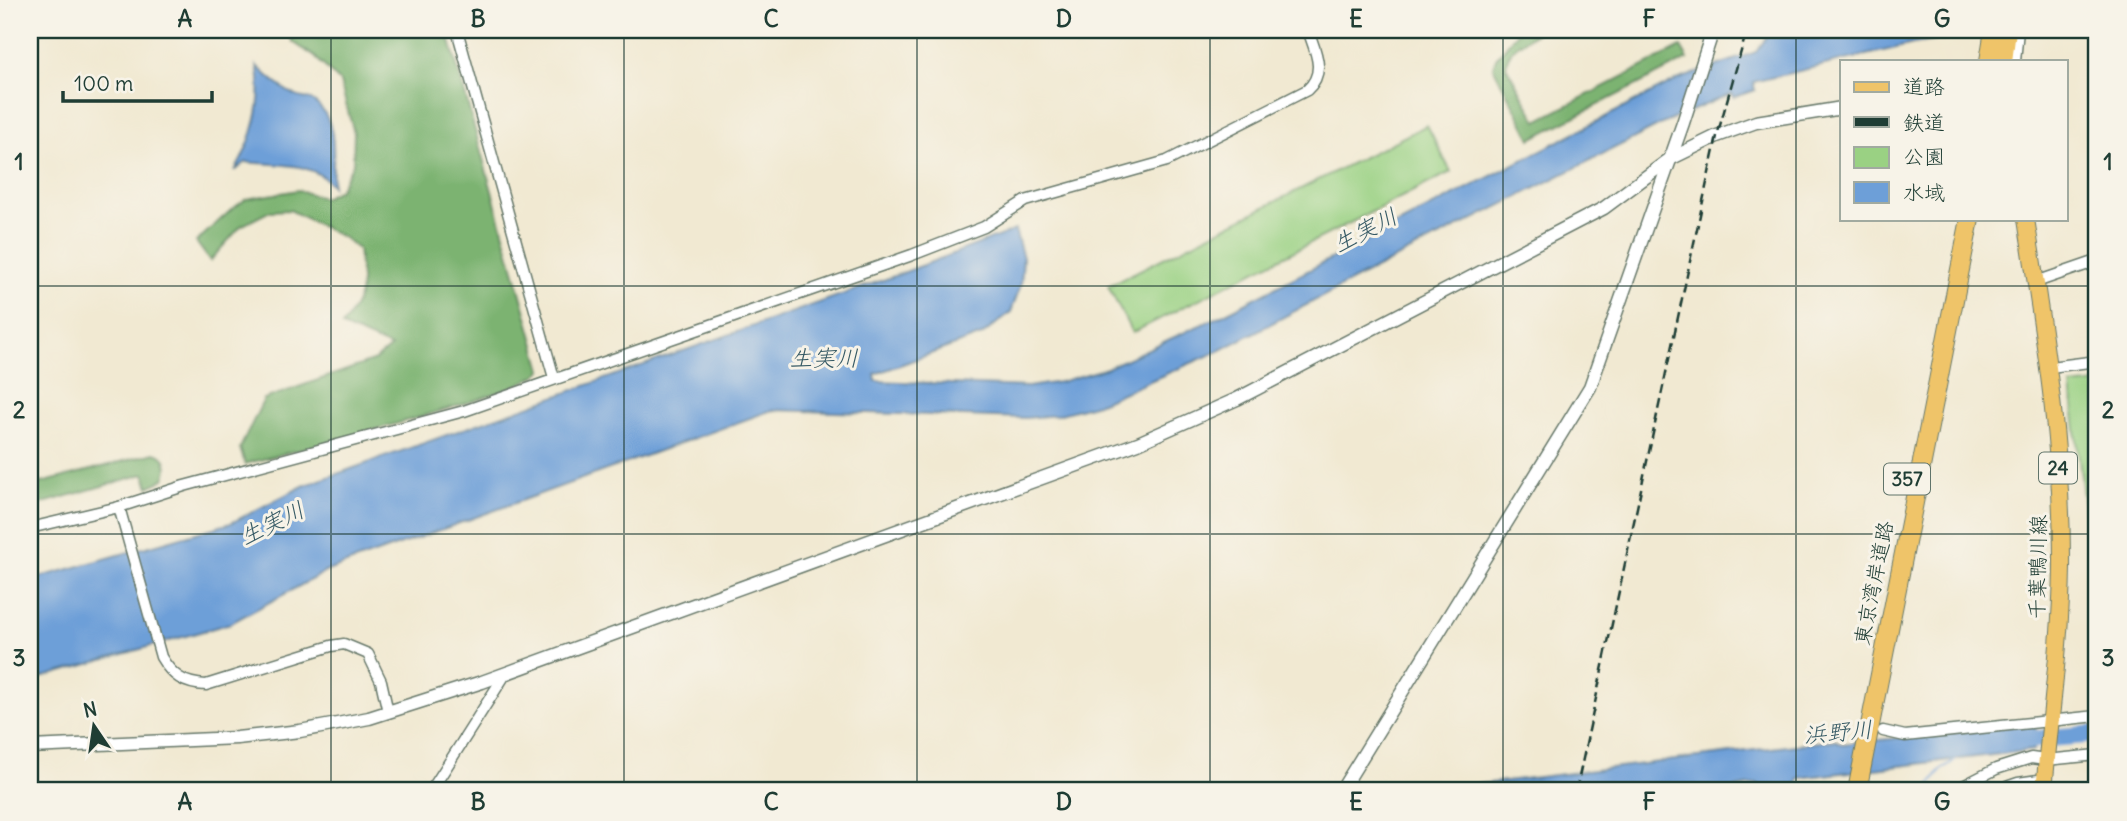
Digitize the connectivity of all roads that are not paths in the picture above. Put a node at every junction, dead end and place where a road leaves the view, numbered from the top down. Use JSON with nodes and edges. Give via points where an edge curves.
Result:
{"nodes":[{"id":1,"x":457,"y":30,"type":"edge"},
{"id":2,"x":1308,"y":30,"type":"edge"},
{"id":3,"x":1713,"y":30,"type":"edge"},
{"id":4,"x":2006,"y":34,"type":"edge"},
{"id":5,"x":1990,"y":60,"type":"edge"},
{"id":6,"x":2003,"y":60,"type":"edge"},
{"id":7,"x":2015,"y":60,"type":"edge"},
{"id":8,"x":1840,"y":108,"type":"edge"},
{"id":9,"x":1670,"y":159,"type":"junction"},
{"id":10,"x":1958,"y":220,"type":"edge"},
{"id":11,"x":1970,"y":220,"type":"edge"},
{"id":12,"x":2026,"y":220,"type":"edge"},
{"id":13,"x":2097,"y":261,"type":"edge"},
{"id":14,"x":2035,"y":282,"type":"junction"},
{"id":15,"x":2097,"y":361,"type":"edge"},
{"id":16,"x":2050,"y":368,"type":"junction"},
{"id":17,"x":554,"y":378,"type":"junction"},
{"id":18,"x":119,"y":506,"type":"junction"},
{"id":19,"x":35,"y":527,"type":"edge"},
{"id":20,"x":30,"y":534,"type":"edge"},
{"id":21,"x":506,"y":673,"type":"junction"},
{"id":22,"x":388,"y":712,"type":"junction"},
{"id":23,"x":2097,"y":716,"type":"edge"},
{"id":24,"x":2049,"y":720,"type":"junction"},
{"id":25,"x":1869,"y":736,"type":"junction"},
{"id":26,"x":30,"y":747,"type":"edge"},
{"id":27,"x":2097,"y":755,"type":"edge"},
{"id":28,"x":2047,"y":758,"type":"junction"},
{"id":29,"x":1853,"y":784,"type":"edge"},
{"id":30,"x":2044,"y":785,"type":"edge"},
{"id":31,"x":431,"y":791,"type":"edge"},
{"id":32,"x":1341,"y":791,"type":"edge"},
{"id":33,"x":1959,"y":791,"type":"edge"},
{"id":34,"x":1995,"y":791,"type":"edge"}],
"edges":[{"from":1,"to":17,"type":"street"},
{"from":2,"to":17,"type":"street","via":[[1319,66],[1314,84],[1167,161],[1025,201],[984,227],[912,255]]},
{"from":3,"to":9,"type":"street"},
{"from":4,"to":5,"type":"highway"},
{"from":4,"to":6,"type":"highway"},
{"from":4,"to":7,"type":"street"},
{"from":8,"to":9,"type":"street","via":[[1756,122]]},
{"from":9,"to":21,"type":"street","via":[[1604,208],[1237,399],[1163,432]]},
{"from":9,"to":32,"type":"street","via":[[1590,387]]},
{"from":10,"to":25,"type":"highway","name":"東京湾岸道路","number":"357"},
{"from":11,"to":25,"type":"highway","name":"東京湾岸道路","number":"357"},
{"from":12,"to":14,"type":"main road","name":"千葉鴨川線","number":"24"},
{"from":13,"to":14,"type":"street"},
{"from":14,"to":16,"type":"main road","name":"千葉鴨川線","number":"24"},
{"from":15,"to":16,"type":"street"},
{"from":16,"to":24,"type":"main road","name":"千葉鴨川線","number":"24","via":[[2062,568]]},
{"from":17,"to":18,"type":"street","via":[[464,411]]},
{"from":18,"to":19,"type":"street"},
{"from":18,"to":22,"type":"street","via":[[158,648],[177,677],[206,685],[344,644],[368,654]]},
{"from":19,"to":20,"type":"street"},
{"from":21,"to":22,"type":"street"},
{"from":21,"to":31,"type":"street"},
{"from":22,"to":26,"type":"street","via":[[300,731],[237,738]]},
{"from":23,"to":24,"type":"street"},
{"from":24,"to":25,"type":"street"},
{"from":24,"to":28,"type":"main road","name":"千葉鴨川線","number":"24"},
{"from":25,"to":29,"type":"highway","name":"東京湾岸道路","number":"357"},
{"from":27,"to":28,"type":"street"},
{"from":28,"to":30,"type":"main road","name":"千葉鴨川線","number":"24"},
{"from":28,"to":33,"type":"street","via":[[1996,769]]},
{"from":30,"to":34,"type":"street","via":[[2018,783]]}]}
